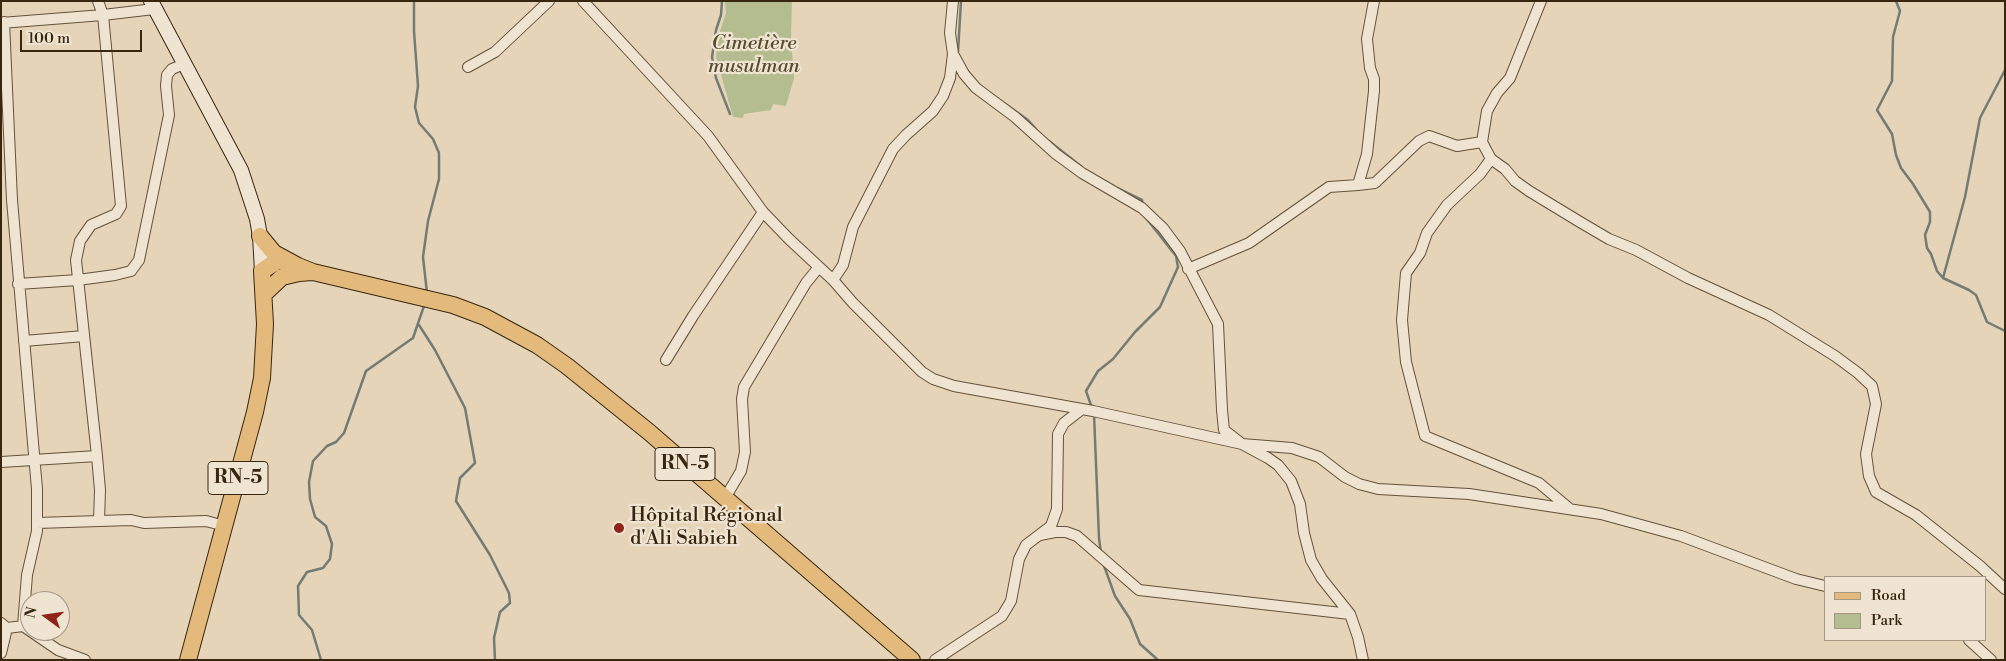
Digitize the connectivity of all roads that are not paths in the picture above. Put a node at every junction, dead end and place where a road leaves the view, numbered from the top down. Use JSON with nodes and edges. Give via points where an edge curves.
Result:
{"nodes":[{"id":1,"x":98,"y":1,"type":"edge"},
{"id":2,"x":549,"y":1,"type":"edge"},
{"id":3,"x":582,"y":1,"type":"edge"},
{"id":4,"x":953,"y":1,"type":"edge"},
{"id":5,"x":1374,"y":1,"type":"edge"},
{"id":6,"x":1541,"y":1,"type":"edge"},
{"id":7,"x":153,"y":5,"type":"edge"},
{"id":8,"x":103,"y":16,"type":"junction"},
{"id":9,"x":3,"y":23,"type":"edge"},
{"id":10,"x":953,"y":54,"type":"junction"},
{"id":11,"x":184,"y":64,"type":"junction"},
{"id":12,"x":468,"y":67,"type":"dead end"},
{"id":13,"x":1482,"y":142,"type":"junction"},
{"id":14,"x":1491,"y":159,"type":"junction"},
{"id":15,"x":1358,"y":185,"type":"junction"},
{"id":16,"x":763,"y":212,"type":"junction"},
{"id":17,"x":260,"y":236,"type":"junction"},
{"id":18,"x":287,"y":261,"type":"junction"},
{"id":19,"x":819,"y":267,"type":"junction"},
{"id":20,"x":1188,"y":269,"type":"junction"},
{"id":21,"x":262,"y":271,"type":"junction"},
{"id":22,"x":313,"y":272,"type":"junction"},
{"id":23,"x":78,"y":280,"type":"junction"},
{"id":24,"x":833,"y":280,"type":"junction"},
{"id":25,"x":18,"y":284,"type":"junction"},
{"id":26,"x":264,"y":294,"type":"junction"},
{"id":27,"x":84,"y":336,"type":"junction"},
{"id":28,"x":24,"y":341,"type":"junction"},
{"id":29,"x":666,"y":360,"type":"dead end"},
{"id":30,"x":1082,"y":410,"type":"junction"},
{"id":31,"x":1242,"y":444,"type":"junction"},
{"id":32,"x":97,"y":456,"type":"junction"},
{"id":33,"x":35,"y":458,"type":"junction"},
{"id":34,"x":1,"y":462,"type":"edge"},
{"id":35,"x":725,"y":498,"type":"junction"},
{"id":36,"x":1571,"y":510,"type":"junction"},
{"id":37,"x":99,"y":521,"type":"junction"},
{"id":38,"x":37,"y":523,"type":"junction"},
{"id":39,"x":225,"y":526,"type":"junction"},
{"id":40,"x":1040,"y":535,"type":"junction"},
{"id":41,"x":1824,"y":586,"type":"edge"},
{"id":42,"x":2005,"y":589,"type":"edge"},
{"id":43,"x":26,"y":591,"type":"edge"},
{"id":44,"x":1350,"y":614,"type":"junction"},
{"id":45,"x":4,"y":625,"type":"edge"},
{"id":46,"x":20,"y":626,"type":"edge"},
{"id":47,"x":45,"y":641,"type":"edge"},
{"id":48,"x":1970,"y":641,"type":"edge"},
{"id":49,"x":1,"y":653,"type":"edge"},
{"id":50,"x":84,"y":660,"type":"edge"},
{"id":51,"x":188,"y":660,"type":"edge"},
{"id":52,"x":912,"y":660,"type":"edge"},
{"id":53,"x":936,"y":660,"type":"edge"},
{"id":54,"x":1363,"y":660,"type":"edge"},
{"id":55,"x":1991,"y":660,"type":"edge"}],
"edges":[{"from":1,"to":8,"type":"street"},
{"from":2,"to":12,"type":"street","via":[[495,52]]},
{"from":3,"to":16,"type":"street","via":[[708,136]]},
{"from":4,"to":10,"type":"street","via":[[950,33]]},
{"from":5,"to":15,"type":"street","via":[[1367,40],[1374,91],[1367,154]]},
{"from":6,"to":13,"type":"street","via":[[1510,78],[1488,111]]},
{"from":7,"to":8,"type":"street"},
{"from":7,"to":11,"type":"main road","number":"RN-5"},
{"from":8,"to":9,"type":"street"},
{"from":8,"to":23,"type":"street","via":[[121,206],[116,214],[91,225],[83,234],[76,260]]},
{"from":9,"to":25,"type":"street"},
{"from":10,"to":20,"type":"street","via":[[976,88],[1056,154],[1099,184],[1142,208],[1163,228],[1180,251]]},
{"from":10,"to":24,"type":"street","via":[[950,78],[943,96],[933,111],[893,149],[853,227],[843,265]]},
{"from":11,"to":17,"type":"main road","number":"RN-5","via":[[241,170]]},
{"from":11,"to":23,"type":"street","via":[[167,75],[169,114],[140,260],[131,271]]},
{"from":13,"to":14,"type":"street"},
{"from":13,"to":15,"type":"street","via":[[1457,146],[1429,136],[1419,141],[1375,183]]},
{"from":14,"to":36,"type":"street","via":[[1447,205],[1427,233],[1420,253],[1406,273],[1402,320],[1406,362],[1425,436],[1538,483]]},
{"from":14,"to":42,"type":"street","via":[[1529,191],[1580,222],[1688,278],[1769,315],[1858,373],[1872,386],[1876,404],[1866,454],[1869,476],[1876,492],[1916,515]]},
{"from":15,"to":20,"type":"street","via":[[1329,187],[1248,243]]},
{"from":16,"to":19,"type":"street"},
{"from":16,"to":29,"type":"street"},
{"from":17,"to":18,"type":"main road","via":[[274,253]]},
{"from":17,"to":21,"type":"main road","number":"RN-5"},
{"from":18,"to":21,"type":"main road","via":[[278,261]]},
{"from":18,"to":22,"type":"main road","number":"RN-5"},
{"from":19,"to":24,"type":"street"},
{"from":19,"to":35,"type":"street","via":[[806,282],[744,388],[745,452],[741,471]]},
{"from":20,"to":31,"type":"street","via":[[1218,324],[1224,430]]},
{"from":21,"to":26,"type":"main road","number":"RN-5"},
{"from":22,"to":26,"type":"main road","number":"RN-5","via":[[282,277]]},
{"from":22,"to":35,"type":"main road","number":"RN-5","via":[[437,300],[485,317],[537,345],[641,426]]},
{"from":23,"to":25,"type":"street"},
{"from":23,"to":27,"type":"street"},
{"from":24,"to":30,"type":"street","via":[[922,372],[933,379],[954,386]]},
{"from":25,"to":28,"type":"street"},
{"from":26,"to":39,"type":"main road","number":"RN-5","via":[[262,378]]},
{"from":27,"to":28,"type":"street"},
{"from":27,"to":32,"type":"street"},
{"from":28,"to":33,"type":"street"},
{"from":30,"to":31,"type":"street"},
{"from":30,"to":40,"type":"street","via":[[1064,423],[1058,434],[1057,509],[1051,526]]},
{"from":31,"to":36,"type":"street","via":[[1292,448],[1319,457],[1359,484],[1378,488],[1469,494]]},
{"from":31,"to":44,"type":"street","via":[[1278,465],[1291,481],[1300,504],[1311,560]]},
{"from":32,"to":33,"type":"street"},
{"from":32,"to":37,"type":"street"},
{"from":33,"to":34,"type":"street"},
{"from":33,"to":38,"type":"street"},
{"from":35,"to":52,"type":"main road","number":"RN-5"},
{"from":36,"to":41,"type":"street","via":[[1601,514],[1681,536],[1796,579]]},
{"from":37,"to":38,"type":"street"},
{"from":37,"to":39,"type":"street","via":[[206,521]]},
{"from":38,"to":43,"type":"street"},
{"from":39,"to":51,"type":"main road","number":"RN-5"},
{"from":40,"to":44,"type":"street","via":[[1066,532],[1076,536],[1139,590]]},
{"from":40,"to":53,"type":"street","via":[[1026,545],[1019,559],[1011,602],[1002,616]]},
{"from":44,"to":54,"type":"street"},
{"from":45,"to":46,"type":"street"},
{"from":45,"to":49,"type":"street"},
{"from":47,"to":50,"type":"street"},
{"from":48,"to":55,"type":"street"}]}
